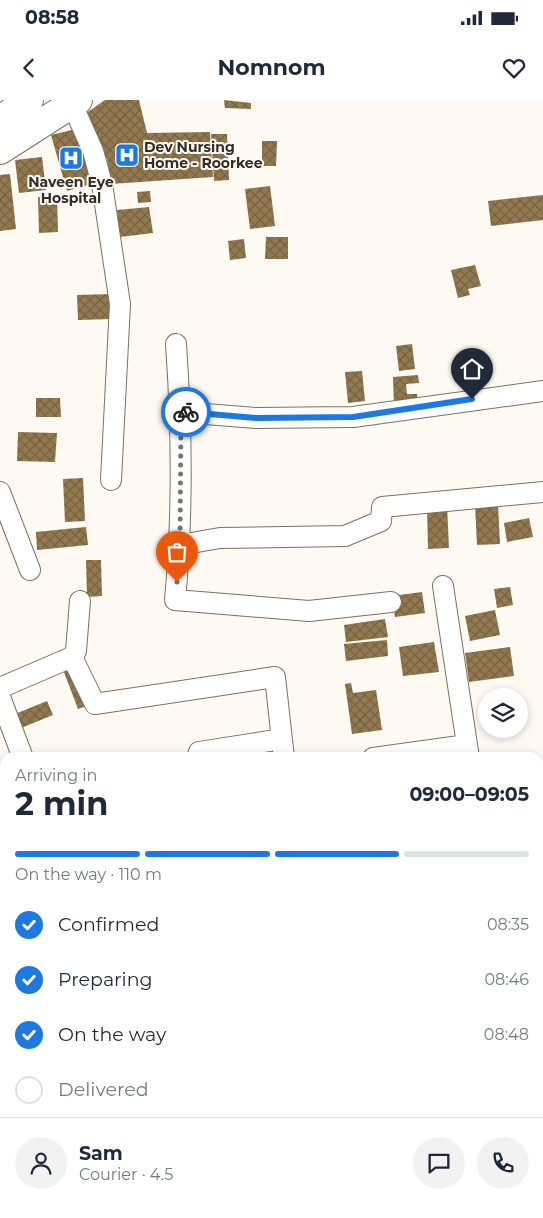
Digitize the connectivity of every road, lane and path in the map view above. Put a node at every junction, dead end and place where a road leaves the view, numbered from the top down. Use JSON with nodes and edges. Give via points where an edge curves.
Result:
{"nodes":[{"id":1,"x":29,"y":100,"type":"edge"},
{"id":2,"x":75,"y":102,"type":"edge"},
{"id":3,"x":3,"y":112,"type":"edge"},
{"id":4,"x":0,"y":150,"type":"edge"},
{"id":5,"x":176,"y":344,"type":"dead end"},
{"id":6,"x":543,"y":391,"type":"edge"},
{"id":7,"x":181,"y":412,"type":"junction"},
{"id":8,"x":111,"y":480,"type":"dead end"},
{"id":9,"x":0,"y":492,"type":"edge"},
{"id":10,"x":543,"y":492,"type":"edge"},
{"id":11,"x":180,"y":545,"type":"junction"},
{"id":12,"x":30,"y":570,"type":"dead end"},
{"id":13,"x":443,"y":586,"type":"dead end"},
{"id":14,"x":80,"y":600,"type":"dead end"},
{"id":15,"x":391,"y":602,"type":"dead end"},
{"id":16,"x":72,"y":657,"type":"junction"},
{"id":17,"x":0,"y":688,"type":"edge"},
{"id":18,"x":0,"y":697,"type":"edge"},
{"id":19,"x":283,"y":748,"type":"edge"},
{"id":20,"x":468,"y":751,"type":"edge"},
{"id":21,"x":22,"y":752,"type":"edge"},
{"id":22,"x":199,"y":752,"type":"edge"},
{"id":23,"x":454,"y":752,"type":"edge"}],
"edges":[{"from":1,"to":3,"type":"main road"},
{"from":2,"to":4,"type":"main road"},
{"from":2,"to":8,"type":"street","via":[[102,184],[120,304]]},
{"from":5,"to":7,"type":"street"},
{"from":6,"to":7,"type":"street","via":[[353,417],[256,418]]},
{"from":7,"to":11,"type":"street"},
{"from":9,"to":12,"type":"street"},
{"from":10,"to":11,"type":"street","via":[[382,507],[381,521],[345,536],[220,538]]},
{"from":11,"to":15,"type":"street","via":[[175,600],[308,611]]},
{"from":13,"to":20,"type":"street"},
{"from":14,"to":16,"type":"street","via":[[76,650]]},
{"from":16,"to":17,"type":"street"},
{"from":16,"to":19,"type":"street","via":[[95,704],[275,677]]},
{"from":18,"to":21,"type":"street"},
{"from":19,"to":22,"type":"street"},
{"from":20,"to":23,"type":"street"}]}
